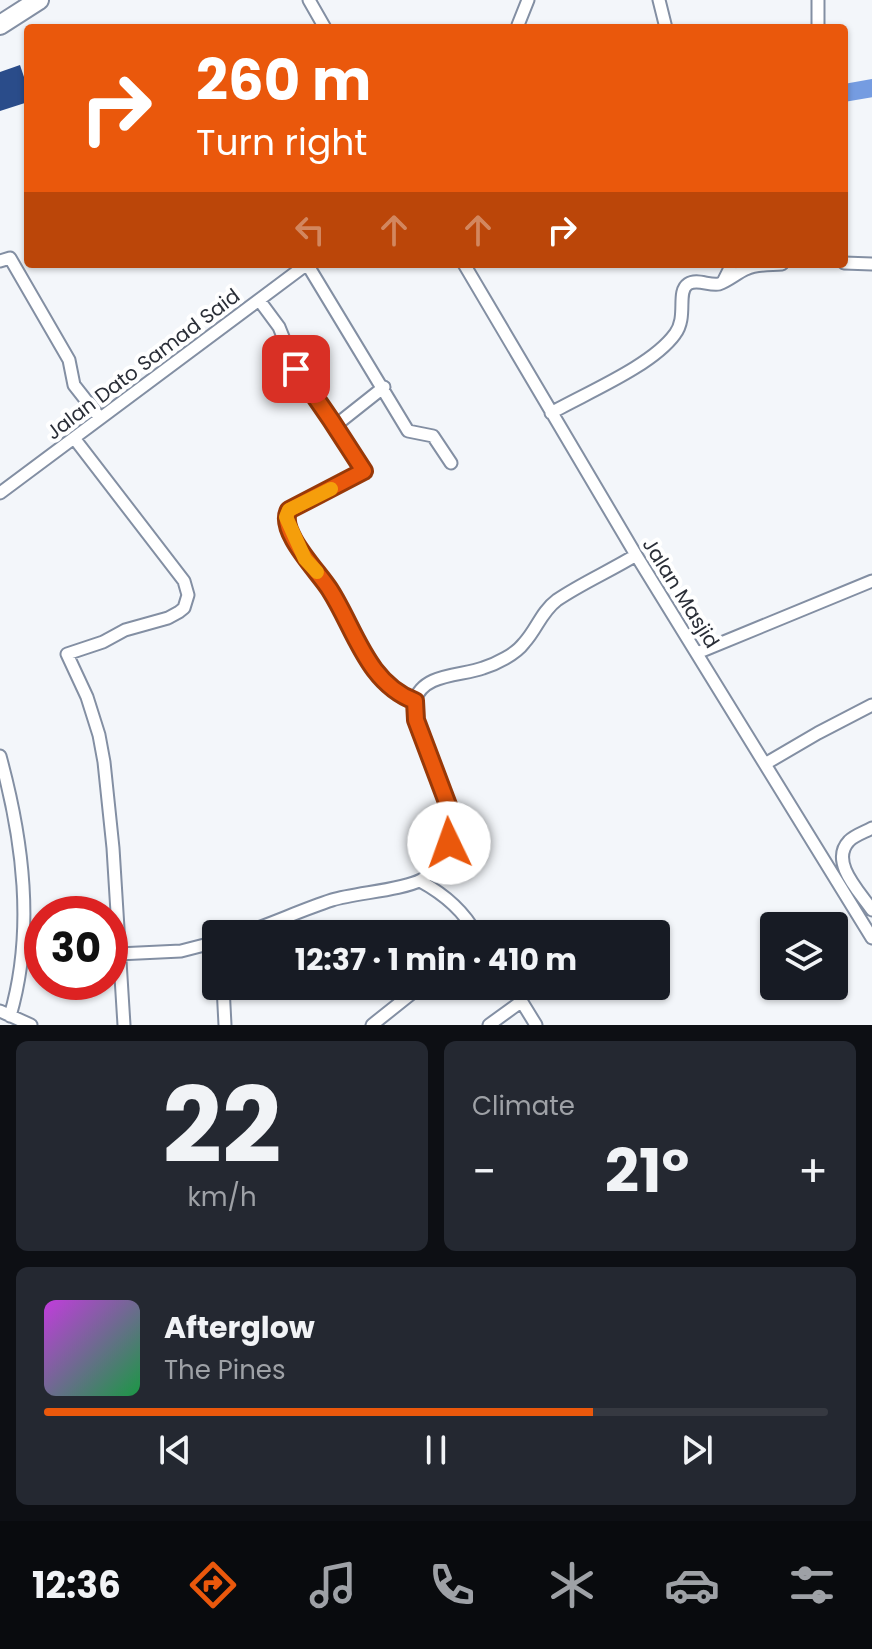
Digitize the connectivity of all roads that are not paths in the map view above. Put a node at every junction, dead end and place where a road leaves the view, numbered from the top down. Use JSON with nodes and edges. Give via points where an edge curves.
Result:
{"nodes":[{"id":1,"x":39,"y":0,"type":"edge"},
{"id":2,"x":309,"y":0,"type":"edge"},
{"id":3,"x":528,"y":0,"type":"edge"},
{"id":4,"x":659,"y":0,"type":"edge"},
{"id":5,"x":818,"y":0,"type":"edge"},
{"id":6,"x":323,"y":24,"type":"edge"},
{"id":7,"x":518,"y":24,"type":"edge"},
{"id":8,"x":665,"y":24,"type":"edge"},
{"id":9,"x":818,"y":24,"type":"edge"},
{"id":10,"x":0,"y":25,"type":"edge"},
{"id":11,"x":0,"y":261,"type":"edge"},
{"id":12,"x":848,"y":263,"type":"edge"},
{"id":13,"x":872,"y":264,"type":"edge"},
{"id":14,"x":302,"y":268,"type":"edge"},
{"id":15,"x":309,"y":268,"type":"edge"},
{"id":16,"x":466,"y":268,"type":"edge"},
{"id":17,"x":730,"y":268,"type":"edge"},
{"id":18,"x":744,"y":268,"type":"edge"},
{"id":19,"x":723,"y":282,"type":"junction"},
{"id":20,"x":259,"y":300,"type":"junction"},
{"id":21,"x":384,"y":387,"type":"junction"},
{"id":22,"x":551,"y":413,"type":"junction"},
{"id":23,"x":100,"y":418,"type":"junction"},
{"id":24,"x":336,"y":425,"type":"junction"},
{"id":25,"x":74,"y":438,"type":"junction"},
{"id":26,"x":451,"y":463,"type":"dead end"},
{"id":27,"x":0,"y":493,"type":"edge"},
{"id":28,"x":636,"y":555,"type":"junction"},
{"id":29,"x":872,"y":581,"type":"edge"},
{"id":30,"x":697,"y":653,"type":"junction"},
{"id":31,"x":415,"y":701,"type":"junction"},
{"id":32,"x":872,"y":705,"type":"edge"},
{"id":33,"x":0,"y":756,"type":"edge"},
{"id":34,"x":765,"y":764,"type":"junction"},
{"id":35,"x":872,"y":828,"type":"edge"},
{"id":36,"x":420,"y":881,"type":"junction"},
{"id":37,"x":115,"y":896,"type":"edge"},
{"id":38,"x":872,"y":910,"type":"edge"},
{"id":39,"x":278,"y":920,"type":"edge"},
{"id":40,"x":466,"y":920,"type":"edge"},
{"id":41,"x":871,"y":932,"type":"edge"},
{"id":42,"x":202,"y":946,"type":"edge"},
{"id":43,"x":128,"y":954,"type":"edge"},
{"id":44,"x":122,"y":1000,"type":"edge"},
{"id":45,"x":224,"y":1000,"type":"edge"},
{"id":46,"x":403,"y":1000,"type":"edge"},
{"id":47,"x":522,"y":1001,"type":"joint"},
{"id":48,"x":5,"y":1013,"type":"edge"},
{"id":49,"x":31,"y":1025,"type":"edge"},
{"id":50,"x":124,"y":1025,"type":"edge"},
{"id":51,"x":225,"y":1025,"type":"edge"},
{"id":52,"x":372,"y":1025,"type":"edge"},
{"id":53,"x":489,"y":1025,"type":"edge"},
{"id":54,"x":536,"y":1025,"type":"edge"}],
"edges":[{"from":1,"to":10,"type":"highway"},
{"from":2,"to":6,"type":"street"},
{"from":3,"to":7,"type":"street"},
{"from":4,"to":8,"type":"street"},
{"from":5,"to":9,"type":"street"},
{"from":11,"to":23,"type":"street","via":[[10,258],[69,360],[74,385]]},
{"from":12,"to":13,"type":"street"},
{"from":14,"to":20,"type":"street","name":"Jalan Dato Samad Said"},
{"from":15,"to":21,"type":"street"},
{"from":16,"to":22,"type":"street","name":"Jalan Masjid"},
{"from":17,"to":19,"type":"street"},
{"from":18,"to":19,"type":"street"},
{"from":19,"to":22,"type":"street","via":[[688,284],[681,324],[662,349]]},
{"from":20,"to":23,"type":"street","name":"Jalan Dato Samad Said"},
{"from":20,"to":24,"type":"street","via":[[279,327],[296,369]]},
{"from":21,"to":24,"type":"street"},
{"from":21,"to":26,"type":"street","via":[[408,431],[433,436]]},
{"from":22,"to":28,"type":"street","name":"Jalan Masjid"},
{"from":23,"to":25,"type":"street","name":"Jalan Dato Samad Said"},
{"from":24,"to":31,"type":"street","via":[[364,471],[289,510],[287,522],[371,665],[392,688]]},
{"from":25,"to":27,"type":"street","name":"Jalan Dato Samad Said"},
{"from":25,"to":37,"type":"street","via":[[184,581],[188,595],[184,608],[168,618],[67,654],[99,735]]},
{"from":28,"to":30,"type":"street","name":"Jalan Masjid"},
{"from":28,"to":31,"type":"street","via":[[556,601],[516,651],[483,668],[430,683]]},
{"from":29,"to":30,"type":"street"},
{"from":30,"to":34,"type":"street","name":"Jalan Masjid"},
{"from":31,"to":36,"type":"street","via":[[416,720],[448,805],[450,827],[449,843]]},
{"from":32,"to":34,"type":"street"},
{"from":33,"to":48,"type":"street","via":[[24,893],[18,990]]},
{"from":34,"to":41,"type":"street","name":"Jalan Masjid"},
{"from":35,"to":38,"type":"street","via":[[841,852],[842,864]]},
{"from":36,"to":39,"type":"street","via":[[332,900]]},
{"from":36,"to":40,"type":"street"},
{"from":42,"to":43,"type":"street"},
{"from":44,"to":50,"type":"street"},
{"from":45,"to":51,"type":"street"},
{"from":46,"to":52,"type":"street"},
{"from":47,"to":53,"type":"street"},
{"from":47,"to":54,"type":"street"},
{"from":48,"to":49,"type":"street"}]}
